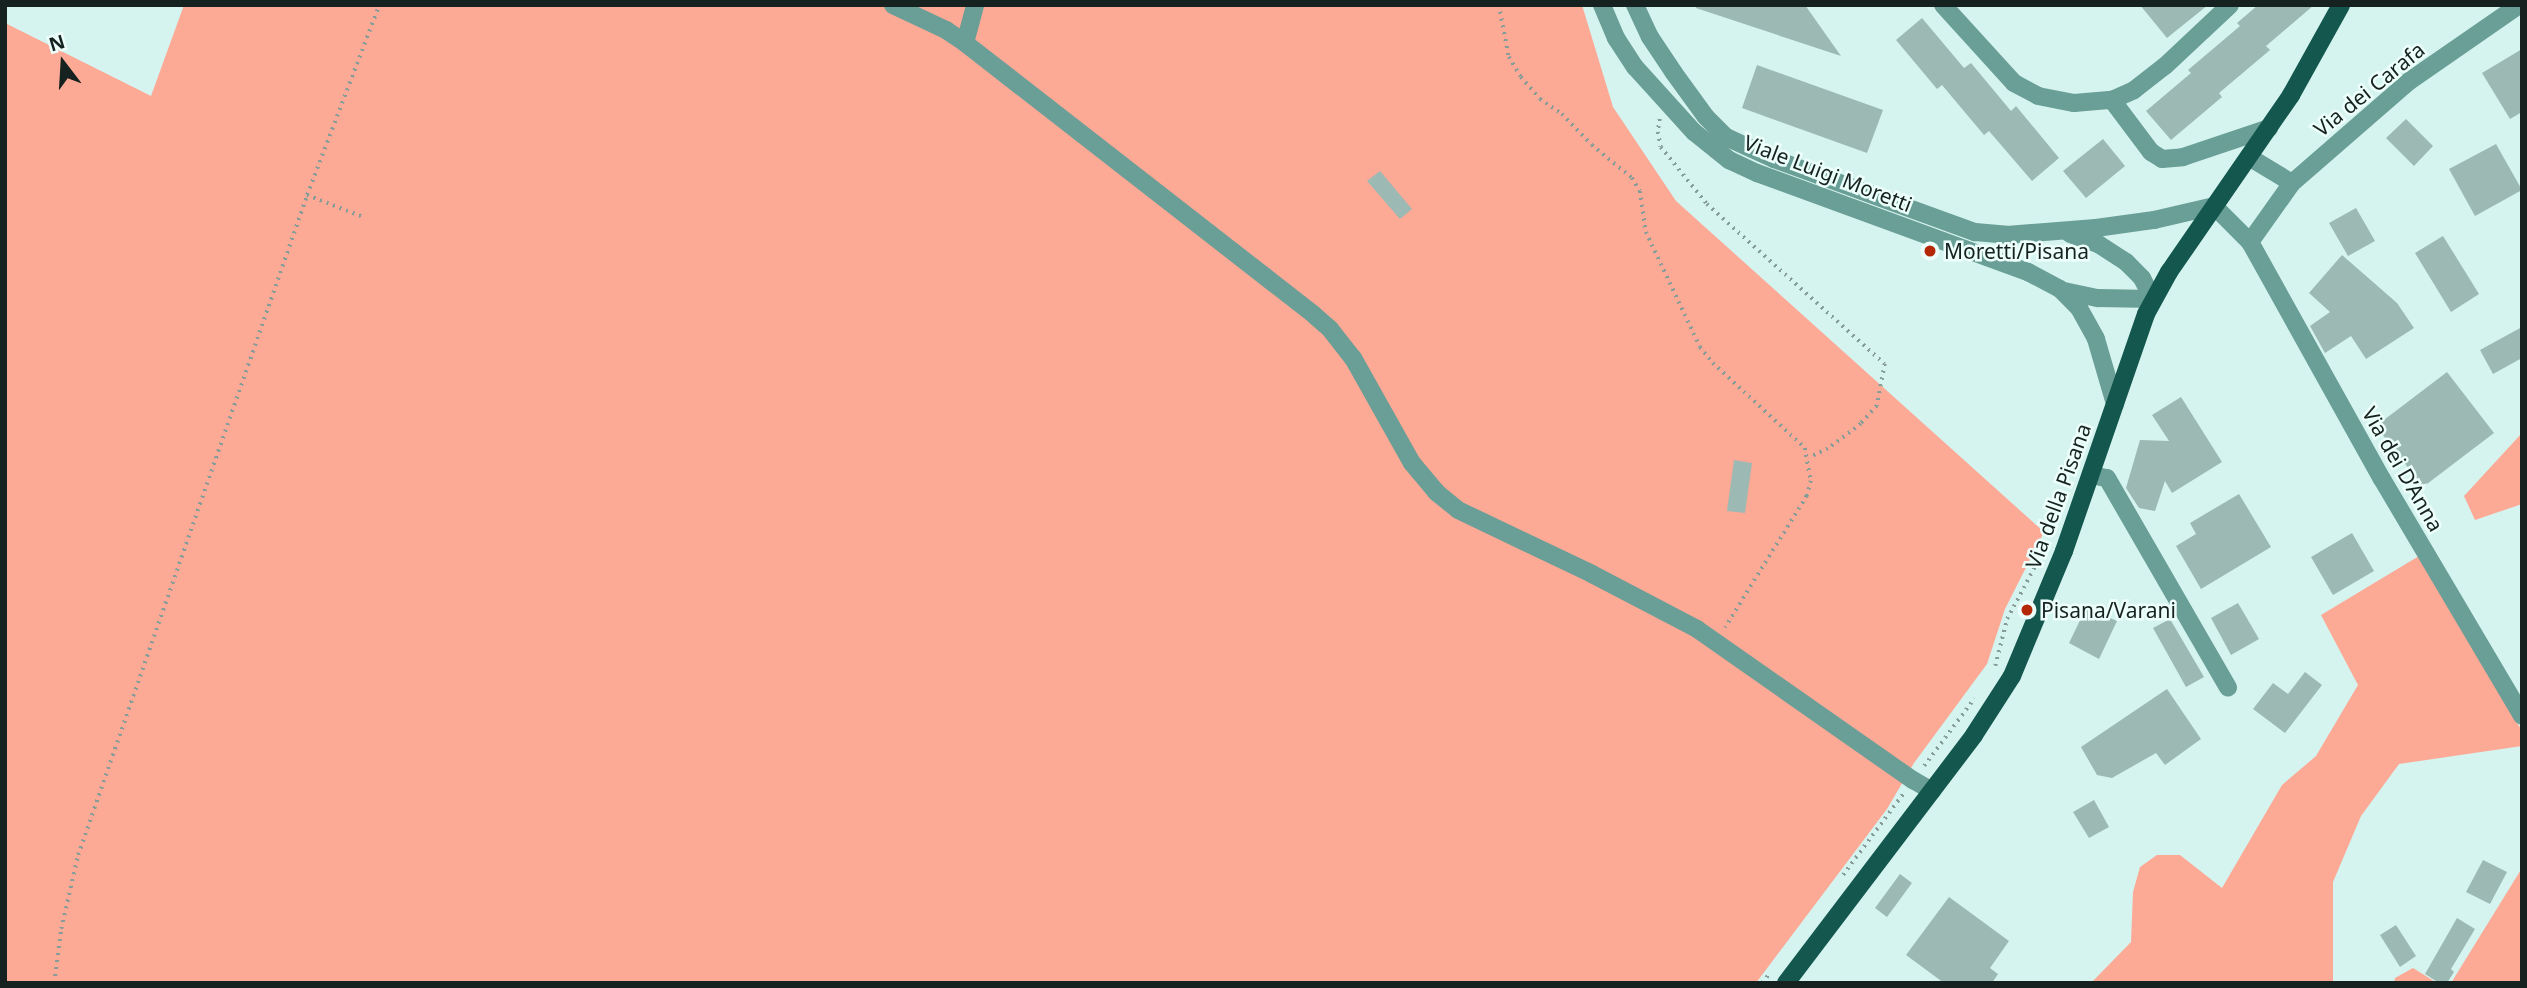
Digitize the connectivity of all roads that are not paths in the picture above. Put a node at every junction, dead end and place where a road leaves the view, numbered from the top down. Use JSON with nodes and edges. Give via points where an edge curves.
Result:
{"nodes":[{"id":1,"x":893,"y":5,"type":"edge"},
{"id":2,"x":975,"y":5,"type":"edge"},
{"id":3,"x":1602,"y":5,"type":"edge"},
{"id":4,"x":1613,"y":5,"type":"edge"},
{"id":5,"x":1635,"y":5,"type":"edge"},
{"id":6,"x":1943,"y":5,"type":"edge"},
{"id":7,"x":2230,"y":5,"type":"edge"},
{"id":8,"x":2341,"y":5,"type":"edge"},
{"id":9,"x":2519,"y":5,"type":"edge"},
{"id":10,"x":965,"y":43,"type":"junction"},
{"id":11,"x":1674,"y":74,"type":"junction"},
{"id":12,"x":2112,"y":100,"type":"junction"},
{"id":13,"x":2269,"y":128,"type":"junction"},
{"id":14,"x":2249,"y":157,"type":"junction"},
{"id":15,"x":2292,"y":183,"type":"junction"},
{"id":16,"x":2214,"y":206,"type":"junction"},
{"id":17,"x":2057,"y":231,"type":"junction"},
{"id":18,"x":2250,"y":242,"type":"junction"},
{"id":19,"x":2060,"y":289,"type":"junction"},
{"id":20,"x":2153,"y":299,"type":"junction"},
{"id":21,"x":2115,"y":404,"type":"junction"},
{"id":22,"x":2091,"y":475,"type":"junction"},
{"id":23,"x":2228,"y":688,"type":"dead end"},
{"id":24,"x":2522,"y":716,"type":"edge"},
{"id":25,"x":1932,"y":791,"type":"junction"},
{"id":26,"x":1786,"y":983,"type":"edge"}],
"edges":[{"from":1,"to":10,"type":"street"},
{"from":2,"to":10,"type":"street"},
{"from":3,"to":19,"type":"street","name":"Viale Luigi Moretti","via":[[1620,46],[1668,105],[1710,146],[1749,170],[2028,272]]},
{"from":4,"to":11,"type":"street","via":[[1649,69]]},
{"from":5,"to":11,"type":"street","name":"Viale Luigi Moretti"},
{"from":6,"to":12,"type":"street","via":[[2020,88],[2056,102]]},
{"from":7,"to":12,"type":"street","via":[[2152,77]]},
{"from":8,"to":13,"type":"main road","name":"Via della Pisana"},
{"from":9,"to":15,"type":"street","name":"Via dei Carafa","via":[[2409,82]]},
{"from":10,"to":25,"type":"street","via":[[1330,329],[1353,358],[1412,463],[1458,510],[1650,603],[1716,641]]},
{"from":11,"to":17,"type":"street","name":"Viale Luigi Moretti","via":[[1719,131],[1774,159],[1975,232]]},
{"from":12,"to":13,"type":"street","via":[[2151,152],[2162,159],[2183,157]]},
{"from":13,"to":14,"type":"main road","name":"Via della Pisana"},
{"from":14,"to":15,"type":"street"},
{"from":14,"to":16,"type":"main road","name":"Via della Pisana"},
{"from":15,"to":18,"type":"street","name":"Via dei Carafa"},
{"from":16,"to":17,"type":"street","name":"Viale Luigi Moretti","via":[[2133,224]]},
{"from":16,"to":18,"type":"street","name":"Via dei D’Anna"},
{"from":16,"to":20,"type":"main road","name":"Via della Pisana"},
{"from":17,"to":20,"type":"street","name":"Viale Luigi Moretti","via":[[2098,243],[2120,257],[2141,278]]},
{"from":18,"to":24,"type":"street","name":"Via dei D’Anna"},
{"from":19,"to":20,"type":"street","name":"Viale Luigi Moretti","via":[[2098,298]]},
{"from":19,"to":21,"type":"street","name":"Viale Luigi Moretti","via":[[2079,308],[2096,340]]},
{"from":20,"to":21,"type":"main road","name":"Via della Pisana"},
{"from":21,"to":22,"type":"main road","name":"Via della Pisana"},
{"from":22,"to":23,"type":"street","via":[[2107,478]]},
{"from":22,"to":25,"type":"main road","name":"Via della Pisana","via":[[2012,676]]},
{"from":25,"to":26,"type":"main road","name":"Via della Pisana"}]}
